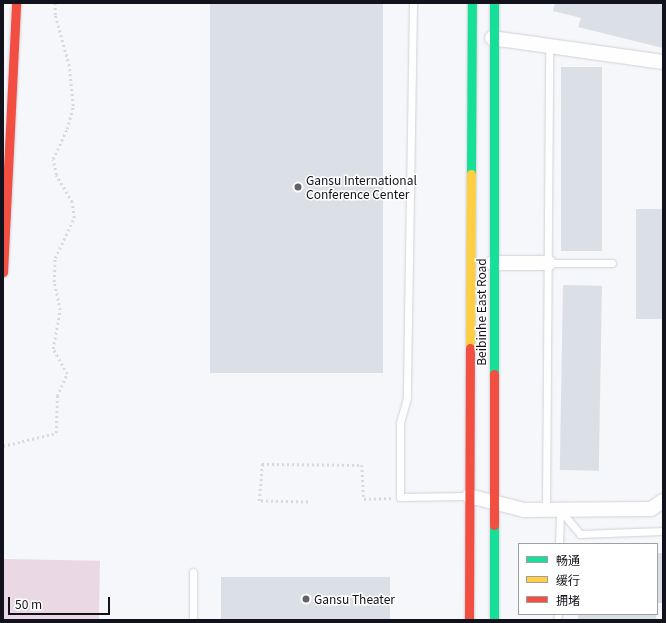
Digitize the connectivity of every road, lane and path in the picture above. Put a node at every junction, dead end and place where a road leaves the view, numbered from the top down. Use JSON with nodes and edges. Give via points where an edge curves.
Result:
{"nodes":[{"id":1,"x":16,"y":3,"type":"edge"},
{"id":2,"x":55,"y":3,"type":"edge"},
{"id":3,"x":413,"y":3,"type":"edge"},
{"id":4,"x":472,"y":3,"type":"edge"},
{"id":5,"x":494,"y":3,"type":"edge"},
{"id":6,"x":492,"y":38,"type":"junction"},
{"id":7,"x":549,"y":46,"type":"junction"},
{"id":8,"x":663,"y":62,"type":"edge"},
{"id":9,"x":549,"y":263,"type":"junction"},
{"id":10,"x":612,"y":263,"type":"dead end"},
{"id":11,"x":493,"y":264,"type":"junction"},
{"id":12,"x":3,"y":272,"type":"edge"},
{"id":13,"x":3,"y":446,"type":"edge"},
{"id":14,"x":469,"y":496,"type":"junction"},
{"id":15,"x":400,"y":497,"type":"junction"},
{"id":16,"x":494,"y":501,"type":"junction"},
{"id":17,"x":663,"y":501,"type":"edge"},
{"id":18,"x":308,"y":502,"type":"dead end"},
{"id":19,"x":553,"y":510,"type":"junction"},
{"id":20,"x":663,"y":531,"type":"edge"},
{"id":21,"x":559,"y":543,"type":"edge"},
{"id":22,"x":193,"y":572,"type":"dead end"},
{"id":23,"x":193,"y":620,"type":"edge"},
{"id":24,"x":469,"y":620,"type":"edge"},
{"id":25,"x":494,"y":620,"type":"edge"}],
"edges":[{"from":1,"to":12,"type":"main road"},
{"from":2,"to":13,"type":"path","via":[[57,22],[69,66],[73,106],[67,129],[53,159],[56,175],[72,202],[74,218],[55,258],[54,282],[60,310],[53,349],[67,374],[57,396],[56,433]]},
{"from":3,"to":15,"type":"lane","via":[[407,398],[400,422]]},
{"from":4,"to":14,"type":"main road","name":"Beibinhe East Road"},
{"from":5,"to":6,"type":"main road","name":"Beibinhe East Road"},
{"from":6,"to":7,"type":"street"},
{"from":6,"to":11,"type":"main road","name":"Beibinhe East Road"},
{"from":7,"to":8,"type":"street"},
{"from":7,"to":9,"type":"lane"},
{"from":9,"to":10,"type":"lane"},
{"from":9,"to":11,"type":"street"},
{"from":9,"to":19,"type":"lane"},
{"from":11,"to":16,"type":"main road","name":"Beibinhe East Road"},
{"from":14,"to":15,"type":"lane"},
{"from":14,"to":16,"type":"street"},
{"from":14,"to":24,"type":"main road","name":"Beibinhe East Road"},
{"from":15,"to":18,"type":"path","via":[[364,499],[362,465],[262,464],[259,501]]},
{"from":16,"to":19,"type":"street","via":[[524,510]]},
{"from":16,"to":25,"type":"main road","name":"Beibinhe East Road"},
{"from":17,"to":19,"type":"street","via":[[651,509]]},
{"from":19,"to":20,"type":"lane","via":[[580,534]]},
{"from":19,"to":21,"type":"lane"},
{"from":22,"to":23,"type":"lane"}]}
